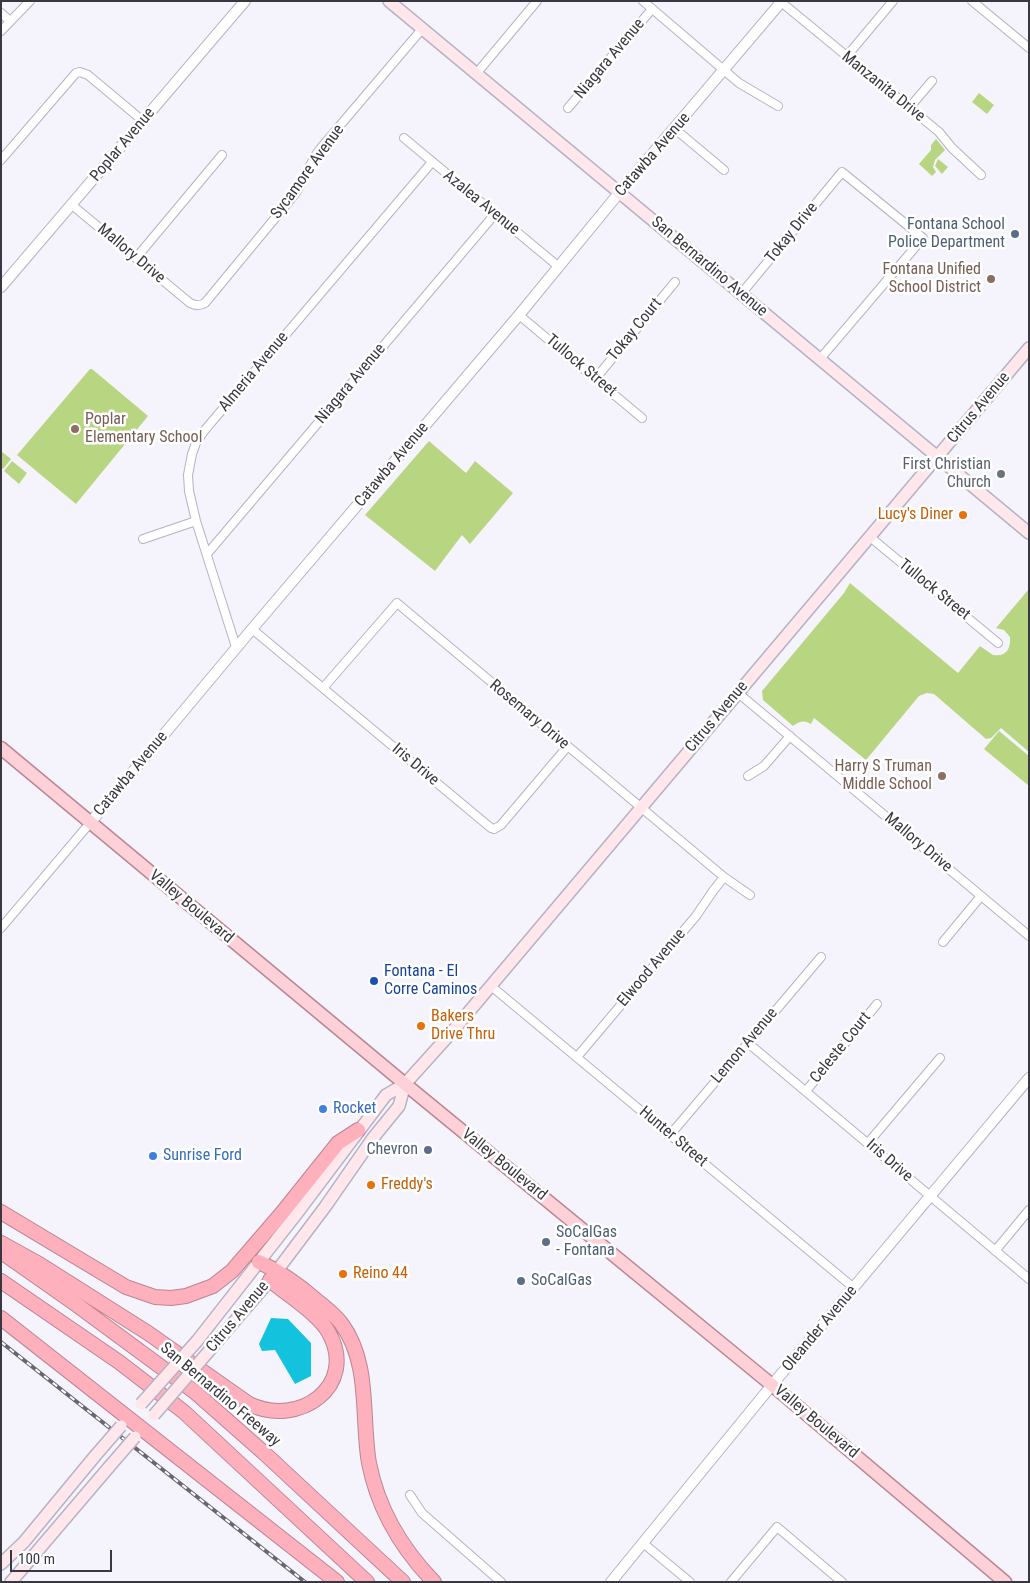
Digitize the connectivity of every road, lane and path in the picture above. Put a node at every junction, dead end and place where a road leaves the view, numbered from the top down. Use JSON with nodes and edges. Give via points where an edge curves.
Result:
{"nodes":[{"id":1,"x":30,"y":1,"type":"edge"},
{"id":2,"x":245,"y":1,"type":"edge"},
{"id":3,"x":389,"y":1,"type":"edge"},
{"id":4,"x":536,"y":1,"type":"edge"},
{"id":5,"x":643,"y":1,"type":"edge"},
{"id":6,"x":892,"y":1,"type":"edge"},
{"id":7,"x":972,"y":1,"type":"edge"},
{"id":8,"x":782,"y":2,"type":"edge"},
{"id":9,"x":652,"y":9,"type":"junction"},
{"id":10,"x":1,"y":13,"type":"edge"},
{"id":11,"x":10,"y":21,"type":"junction"},
{"id":12,"x":422,"y":29,"type":"junction"},
{"id":13,"x":1,"y":31,"type":"edge"},
{"id":14,"x":1029,"y":48,"type":"edge"},
{"id":15,"x":846,"y":57,"type":"junction"},
{"id":16,"x":724,"y":70,"type":"junction"},
{"id":17,"x":476,"y":74,"type":"junction"},
{"id":18,"x":932,"y":81,"type":"dead end"},
{"id":19,"x":778,"y":106,"type":"dead end"},
{"id":20,"x":568,"y":108,"type":"dead end"},
{"id":21,"x":909,"y":108,"type":"junction"},
{"id":22,"x":143,"y":121,"type":"junction"},
{"id":23,"x":675,"y":129,"type":"junction"},
{"id":24,"x":404,"y":138,"type":"dead end"},
{"id":25,"x":222,"y":155,"type":"dead end"},
{"id":26,"x":1,"y":160,"type":"edge"},
{"id":27,"x":432,"y":162,"type":"junction"},
{"id":28,"x":724,"y":170,"type":"dead end"},
{"id":29,"x":981,"y":175,"type":"dead end"},
{"id":30,"x":619,"y":193,"type":"junction"},
{"id":31,"x":72,"y":205,"type":"junction"},
{"id":32,"x":495,"y":214,"type":"junction"},
{"id":33,"x":136,"y":258,"type":"junction"},
{"id":34,"x":559,"y":267,"type":"junction"},
{"id":35,"x":675,"y":282,"type":"dead end"},
{"id":36,"x":1,"y":287,"type":"edge"},
{"id":37,"x":741,"y":294,"type":"junction"},
{"id":38,"x":190,"y":303,"type":"joint"},
{"id":39,"x":519,"y":315,"type":"junction"},
{"id":40,"x":1029,"y":348,"type":"edge"},
{"id":41,"x":820,"y":359,"type":"junction"},
{"id":42,"x":596,"y":378,"type":"junction"},
{"id":43,"x":642,"y":418,"type":"dead end"},
{"id":44,"x":938,"y":457,"type":"junction"},
{"id":45,"x":196,"y":521,"type":"junction"},
{"id":46,"x":1029,"y":533,"type":"edge"},
{"id":47,"x":870,"y":538,"type":"junction"},
{"id":48,"x":143,"y":539,"type":"dead end"},
{"id":49,"x":208,"y":554,"type":"junction"},
{"id":50,"x":252,"y":629,"type":"junction"},
{"id":51,"x":998,"y":643,"type":"dead end"},
{"id":52,"x":236,"y":647,"type":"junction"},
{"id":53,"x":323,"y":688,"type":"junction"},
{"id":54,"x":738,"y":692,"type":"junction"},
{"id":55,"x":790,"y":736,"type":"junction"},
{"id":56,"x":567,"y":747,"type":"junction"},
{"id":57,"x":1,"y":748,"type":"edge"},
{"id":58,"x":748,"y":776,"type":"dead end"},
{"id":59,"x":641,"y":808,"type":"junction"},
{"id":60,"x":90,"y":823,"type":"junction"},
{"id":61,"x":724,"y":877,"type":"junction"},
{"id":62,"x":750,"y":895,"type":"dead end"},
{"id":63,"x":981,"y":896,"type":"junction"},
{"id":64,"x":1,"y":928,"type":"edge"},
{"id":65,"x":1029,"y":936,"type":"edge"},
{"id":66,"x":943,"y":942,"type":"dead end"},
{"id":67,"x":821,"y":957,"type":"dead end"},
{"id":68,"x":491,"y":986,"type":"junction"},
{"id":69,"x":877,"y":1004,"type":"dead end"},
{"id":70,"x":748,"y":1043,"type":"junction"},
{"id":71,"x":577,"y":1057,"type":"junction"},
{"id":72,"x":940,"y":1058,"type":"dead end"},
{"id":73,"x":1029,"y":1078,"type":"edge"},
{"id":74,"x":404,"y":1084,"type":"junction"},
{"id":75,"x":806,"y":1091,"type":"junction"},
{"id":76,"x":358,"y":1130,"type":"junction"},
{"id":77,"x":670,"y":1135,"type":"junction"},
{"id":78,"x":868,"y":1143,"type":"junction"},
{"id":79,"x":931,"y":1197,"type":"junction"},
{"id":80,"x":1029,"y":1210,"type":"edge"},
{"id":81,"x":1,"y":1212,"type":"edge"},
{"id":82,"x":1,"y":1243,"type":"edge"},
{"id":83,"x":995,"y":1251,"type":"junction"},
{"id":84,"x":1,"y":1252,"type":"edge"},
{"id":85,"x":260,"y":1262,"type":"junction"},
{"id":86,"x":273,"y":1275,"type":"junction"},
{"id":87,"x":1029,"y":1279,"type":"edge"},
{"id":88,"x":1,"y":1281,"type":"edge"},
{"id":89,"x":854,"y":1288,"type":"junction"},
{"id":90,"x":1,"y":1318,"type":"edge"},
{"id":91,"x":772,"y":1385,"type":"junction"},
{"id":92,"x":125,"y":1422,"type":"junction"},
{"id":93,"x":139,"y":1432,"type":"junction"},
{"id":94,"x":410,"y":1495,"type":"dead end"},
{"id":95,"x":643,"y":1543,"type":"junction"},
{"id":96,"x":1,"y":1564,"type":"edge"},
{"id":97,"x":11,"y":1582,"type":"edge"},
{"id":98,"x":337,"y":1582,"type":"edge"},
{"id":99,"x":367,"y":1582,"type":"edge"},
{"id":100,"x":403,"y":1582,"type":"edge"},
{"id":101,"x":434,"y":1582,"type":"edge"},
{"id":102,"x":501,"y":1582,"type":"edge"},
{"id":103,"x":611,"y":1582,"type":"edge"},
{"id":104,"x":690,"y":1582,"type":"edge"},
{"id":105,"x":731,"y":1582,"type":"edge"},
{"id":106,"x":842,"y":1582,"type":"edge"},
{"id":107,"x":1006,"y":1582,"type":"edge"}],
"edges":[{"from":1,"to":11,"type":"street"},
{"from":2,"to":22,"type":"street","name":"Poplar Avenue"},
{"from":3,"to":12,"type":"main road","name":"San Bernardino Avenue"},
{"from":4,"to":17,"type":"street"},
{"from":5,"to":9,"type":"street"},
{"from":6,"to":15,"type":"street"},
{"from":7,"to":14,"type":"street"},
{"from":8,"to":15,"type":"street","name":"Manzanita Drive"},
{"from":8,"to":16,"type":"street","name":"Catawba Avenue"},
{"from":9,"to":16,"type":"street"},
{"from":9,"to":20,"type":"street","name":"Niagara Avenue"},
{"from":10,"to":11,"type":"street"},
{"from":11,"to":13,"type":"street"},
{"from":12,"to":17,"type":"main road","name":"San Bernardino Avenue"},
{"from":12,"to":38,"type":"street","name":"Sycamore Avenue","via":[[320,149],[295,194],[209,298],[201,305]]},
{"from":15,"to":21,"type":"street","name":"Manzanita Drive"},
{"from":16,"to":19,"type":"street"},
{"from":16,"to":23,"type":"street","name":"Catawba Avenue"},
{"from":17,"to":30,"type":"main road","name":"San Bernardino Avenue"},
{"from":18,"to":21,"type":"street"},
{"from":21,"to":29,"type":"street","name":"Manzanita Drive","via":[[940,133]]},
{"from":22,"to":26,"type":"street","via":[[80,72],[72,76]]},
{"from":22,"to":31,"type":"street","name":"Poplar Avenue"},
{"from":23,"to":28,"type":"street"},
{"from":23,"to":30,"type":"street","name":"Catawba Avenue"},
{"from":24,"to":27,"type":"street","name":"Azalea Avenue"},
{"from":25,"to":33,"type":"street"},
{"from":27,"to":32,"type":"street","name":"Azalea Avenue"},
{"from":27,"to":45,"type":"street","name":"Almeria Avenue","via":[[196,443],[188,475]]},
{"from":30,"to":34,"type":"street","name":"Catawba Avenue"},
{"from":30,"to":37,"type":"main road","name":"San Bernardino Avenue"},
{"from":31,"to":33,"type":"street","name":"Mallory Drive"},
{"from":31,"to":36,"type":"street","name":"Poplar Avenue"},
{"from":32,"to":34,"type":"street","name":"Azalea Avenue"},
{"from":32,"to":49,"type":"street","name":"Niagara Avenue"},
{"from":33,"to":38,"type":"street","name":"Mallory Drive"},
{"from":34,"to":39,"type":"street","name":"Catawba Avenue"},
{"from":35,"to":42,"type":"street","name":"Tokay Court"},
{"from":37,"to":41,"type":"main road","name":"San Bernardino Avenue"},
{"from":37,"to":41,"type":"street","name":"Tokay Drive","via":[[842,172],[923,238]]},
{"from":39,"to":42,"type":"street","name":"Tullock Street"},
{"from":39,"to":50,"type":"street","name":"Catawba Avenue"},
{"from":40,"to":44,"type":"main road","name":"Citrus Avenue"},
{"from":41,"to":44,"type":"main road","name":"San Bernardino Avenue"},
{"from":42,"to":43,"type":"street","name":"Tullock Street"},
{"from":44,"to":46,"type":"main road","name":"San Bernardino Avenue"},
{"from":44,"to":47,"type":"main road","name":"Citrus Avenue"},
{"from":45,"to":48,"type":"street"},
{"from":45,"to":49,"type":"street","name":"Almeria Avenue"},
{"from":47,"to":51,"type":"street","name":"Tullock Street"},
{"from":47,"to":54,"type":"main road","name":"Citrus Avenue"},
{"from":49,"to":52,"type":"street","name":"Almeria Avenue"},
{"from":50,"to":52,"type":"street","name":"Catawba Avenue"},
{"from":50,"to":53,"type":"street","name":"Iris Drive"},
{"from":52,"to":60,"type":"street","name":"Catawba Avenue"},
{"from":53,"to":56,"type":"street","name":"Iris Drive","via":[[487,827],[494,829],[501,825]]},
{"from":53,"to":56,"type":"street","name":"Rosemary Drive","via":[[397,603]]},
{"from":54,"to":55,"type":"street","name":"Mallory Drive"},
{"from":54,"to":59,"type":"main road","name":"Citrus Avenue"},
{"from":55,"to":58,"type":"street","via":[[764,766]]},
{"from":55,"to":63,"type":"street","name":"Mallory Drive"},
{"from":56,"to":59,"type":"street","name":"Rosemary Drive"},
{"from":57,"to":60,"type":"main road","name":"Valley Boulevard"},
{"from":59,"to":61,"type":"street","name":"Rosemary Drive"},
{"from":59,"to":68,"type":"main road","name":"Citrus Avenue"},
{"from":60,"to":64,"type":"street","name":"Catawba Avenue"},
{"from":60,"to":74,"type":"main road","name":"Valley Boulevard"},
{"from":61,"to":62,"type":"street","name":"Rosemary Drive"},
{"from":61,"to":71,"type":"street","name":"Elwood Avenue","via":[[692,922]]},
{"from":63,"to":65,"type":"street","name":"Mallory Drive"},
{"from":63,"to":66,"type":"street"},
{"from":67,"to":70,"type":"street","name":"Lemon Avenue"},
{"from":68,"to":71,"type":"street","name":"Hunter Street"},
{"from":68,"to":74,"type":"main road","name":"Citrus Avenue"},
{"from":69,"to":75,"type":"street","name":"Celeste Court"},
{"from":70,"to":75,"type":"street","name":"Iris Drive"},
{"from":70,"to":77,"type":"street","name":"Lemon Avenue"},
{"from":71,"to":77,"type":"street","name":"Hunter Street"},
{"from":72,"to":78,"type":"street"},
{"from":73,"to":79,"type":"street","name":"Oleander Avenue"},
{"from":74,"to":76,"type":"main road","name":"Citrus Avenue","via":[[386,1095]]},
{"from":74,"to":86,"type":"main road","name":"Citrus Avenue","via":[[399,1106]]},
{"from":74,"to":91,"type":"main road","name":"Valley Boulevard"},
{"from":75,"to":78,"type":"street","name":"Iris Drive"},
{"from":76,"to":81,"type":"highway","via":[[338,1143],[232,1271],[213,1286],[186,1296],[154,1296],[126,1287]]},
{"from":76,"to":85,"type":"main road","name":"Citrus Avenue"},
{"from":77,"to":89,"type":"street","name":"Hunter Street"},
{"from":78,"to":79,"type":"street","name":"Iris Drive"},
{"from":79,"to":83,"type":"street","name":"Iris Drive"},
{"from":79,"to":89,"type":"street","name":"Oleander Avenue"},
{"from":80,"to":83,"type":"street"},
{"from":82,"to":86,"type":"highway","via":[[148,1333],[249,1404],[287,1412],[301,1409],[324,1392],[333,1376],[336,1352],[330,1334],[320,1321]]},
{"from":83,"to":87,"type":"street","name":"Iris Drive"},
{"from":84,"to":100,"type":"highway","name":"San Bernardino Freeway","via":[[195,1392]]},
{"from":85,"to":86,"type":"highway"},
{"from":85,"to":92,"type":"main road","name":"Citrus Avenue","bridge":true,"via":[[197,1341]]},
{"from":86,"to":93,"type":"main road","name":"Citrus Avenue","bridge":true},
{"from":86,"to":101,"type":"highway","via":[[294,1281],[336,1317],[347,1331],[360,1367],[374,1484],[408,1553]]},
{"from":88,"to":99,"type":"highway","via":[[119,1362],[184,1412]]},
{"from":89,"to":91,"type":"street","name":"Oleander Avenue"},
{"from":90,"to":92,"type":"highway"},
{"from":91,"to":95,"type":"street","name":"Oleander Avenue"},
{"from":91,"to":107,"type":"main road","name":"Valley Boulevard"},
{"from":92,"to":93,"type":"highway"},
{"from":92,"to":96,"type":"main road","name":"Citrus Avenue","bridge":true,"via":[[24,1542]]},
{"from":93,"to":97,"type":"main road","name":"Citrus Avenue","bridge":true},
{"from":93,"to":98,"type":"highway"},
{"from":94,"to":102,"type":"street","via":[[422,1514]]},
{"from":95,"to":103,"type":"street","name":"Oleander Avenue"},
{"from":95,"to":104,"type":"street"},
{"from":105,"to":106,"type":"street","via":[[777,1528]]}]}
